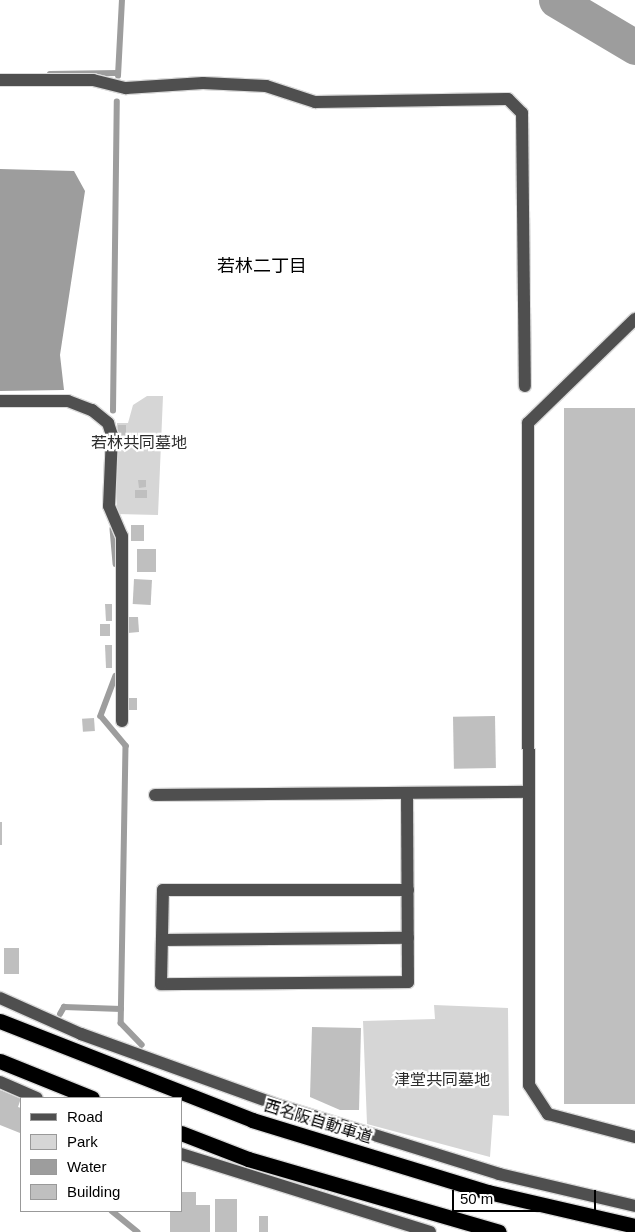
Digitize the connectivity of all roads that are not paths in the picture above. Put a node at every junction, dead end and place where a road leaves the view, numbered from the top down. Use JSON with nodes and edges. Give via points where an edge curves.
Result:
{"nodes":[{"id":1,"x":0,"y":80,"type":"edge"},
{"id":2,"x":635,"y":319,"type":"edge"},
{"id":3,"x":525,"y":386,"type":"dead end"},
{"id":4,"x":0,"y":401,"type":"edge"},
{"id":5,"x":122,"y":721,"type":"dead end"},
{"id":6,"x":529,"y":792,"type":"junction"},
{"id":7,"x":407,"y":793,"type":"junction"},
{"id":8,"x":155,"y":795,"type":"dead end"},
{"id":9,"x":408,"y":890,"type":"junction"},
{"id":10,"x":408,"y":938,"type":"junction"},
{"id":11,"x":162,"y":940,"type":"junction"},
{"id":12,"x":0,"y":998,"type":"edge"},
{"id":13,"x":0,"y":1021,"type":"edge"},
{"id":14,"x":0,"y":1061,"type":"edge"},
{"id":15,"x":0,"y":1082,"type":"edge"},
{"id":16,"x":36,"y":1097,"type":"edge"},
{"id":17,"x":90,"y":1097,"type":"edge"},
{"id":18,"x":182,"y":1133,"type":"edge"},
{"id":19,"x":635,"y":1136,"type":"edge"},
{"id":20,"x":182,"y":1154,"type":"edge"},
{"id":21,"x":635,"y":1206,"type":"edge"},
{"id":22,"x":635,"y":1226,"type":"edge"},
{"id":23,"x":430,"y":1232,"type":"edge"},
{"id":24,"x":499,"y":1232,"type":"edge"}],
"edges":[{"from":1,"to":3,"type":"street","via":[[93,80],[126,88],[203,83],[266,86],[315,102],[508,99],[522,113]]},
{"from":2,"to":6,"type":"street","via":[[528,423]]},
{"from":4,"to":5,"type":"street","via":[[68,401],[92,410],[108,423],[112,435],[109,506],[122,536]]},
{"from":6,"to":7,"type":"street"},
{"from":6,"to":19,"type":"street","via":[[529,1085],[548,1114]]},
{"from":7,"to":8,"type":"street"},
{"from":7,"to":9,"type":"street"},
{"from":9,"to":10,"type":"street"},
{"from":9,"to":11,"type":"street","via":[[162,890]]},
{"from":10,"to":11,"type":"street"},
{"from":10,"to":11,"type":"street","via":[[408,982],[161,984]]},
{"from":12,"to":21,"type":"street","via":[[81,1034],[278,1105],[499,1174]]},
{"from":13,"to":22,"type":"highway","name":"西名阪自動車道","via":[[252,1120],[488,1192]]},
{"from":14,"to":17,"type":"highway"},
{"from":15,"to":16,"type":"street"},
{"from":18,"to":24,"type":"highway","via":[[248,1159]]},
{"from":20,"to":23,"type":"street"}]}
